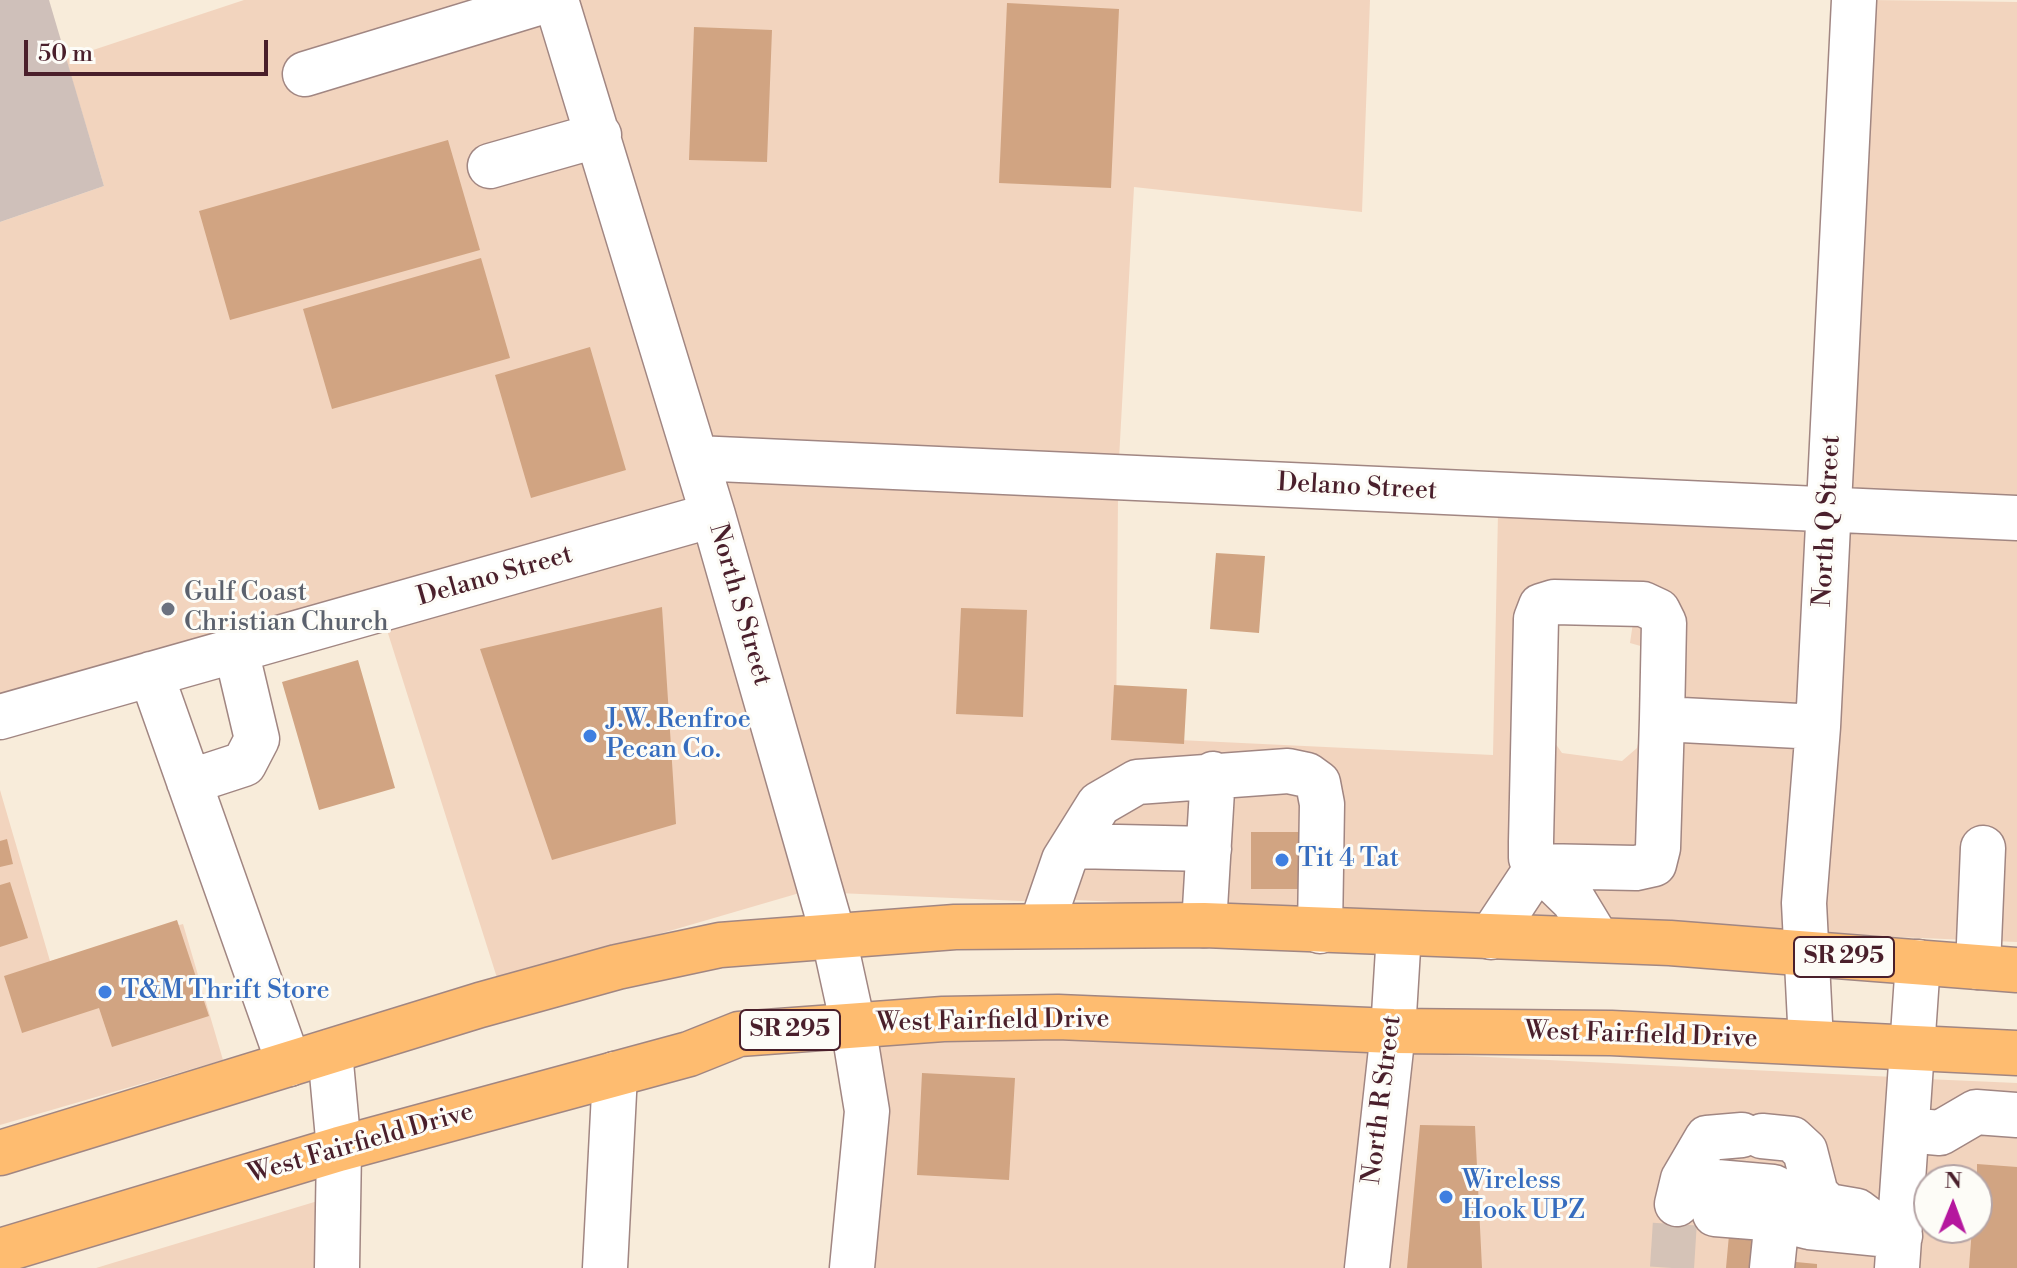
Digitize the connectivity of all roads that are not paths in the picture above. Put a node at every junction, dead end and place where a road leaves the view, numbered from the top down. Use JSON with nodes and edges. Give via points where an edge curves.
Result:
{"nodes":[{"id":1,"x":548,"y":0,"type":"edge"},
{"id":2,"x":556,"y":0,"type":"edge"},
{"id":3,"x":1854,"y":0,"type":"edge"},
{"id":4,"x":305,"y":74,"type":"dead end"},
{"id":5,"x":599,"y":135,"type":"junction"},
{"id":6,"x":490,"y":166,"type":"dead end"},
{"id":7,"x":696,"y":458,"type":"junction"},
{"id":8,"x":1829,"y":509,"type":"junction"},
{"id":9,"x":713,"y":515,"type":"junction"},
{"id":10,"x":2017,"y":518,"type":"edge"},
{"id":11,"x":236,"y":650,"type":"junction"},
{"id":12,"x":151,"y":674,"type":"junction"},
{"id":13,"x":0,"y":717,"type":"edge"},
{"id":14,"x":1662,"y":719,"type":"junction"},
{"id":15,"x":1818,"y":727,"type":"junction"},
{"id":16,"x":1213,"y":774,"type":"junction"},
{"id":17,"x":189,"y":782,"type":"junction"},
{"id":18,"x":1073,"y":846,"type":"junction"},
{"id":19,"x":1983,"y":848,"type":"dead end"},
{"id":20,"x":1209,"y":849,"type":"junction"},
{"id":21,"x":1538,"y":866,"type":"junction"},
{"id":22,"x":1042,"y":924,"type":"junction"},
{"id":23,"x":1204,"y":925,"type":"junction"},
{"id":24,"x":1320,"y":931,"type":"junction"},
{"id":25,"x":1399,"y":933,"type":"junction"},
{"id":26,"x":1491,"y":937,"type":"junction"},
{"id":27,"x":834,"y":938,"type":"junction"},
{"id":28,"x":1597,"y":939,"type":"junction"},
{"id":29,"x":1807,"y":954,"type":"junction"},
{"id":30,"x":1918,"y":962,"type":"junction"},
{"id":31,"x":1997,"y":968,"type":"edge"},
{"id":32,"x":853,"y":1025,"type":"junction"},
{"id":33,"x":1393,"y":1031,"type":"junction"},
{"id":34,"x":1811,"y":1042,"type":"junction"},
{"id":35,"x":1912,"y":1047,"type":"junction"},
{"id":36,"x":2011,"y":1053,"type":"edge"},
{"id":37,"x":309,"y":1058,"type":"junction"},
{"id":38,"x":615,"y":1074,"type":"junction"},
{"id":39,"x":2008,"y":1114,"type":"edge"},
{"id":40,"x":1907,"y":1130,"type":"junction"},
{"id":41,"x":339,"y":1149,"type":"junction"},
{"id":42,"x":0,"y":1153,"type":"edge"},
{"id":43,"x":1777,"y":1219,"type":"junction"},
{"id":44,"x":1890,"y":1246,"type":"edge"},
{"id":45,"x":0,"y":1251,"type":"edge"},
{"id":46,"x":337,"y":1268,"type":"edge"},
{"id":47,"x":605,"y":1268,"type":"edge"},
{"id":48,"x":852,"y":1268,"type":"edge"},
{"id":49,"x":1367,"y":1268,"type":"edge"},
{"id":50,"x":1772,"y":1268,"type":"edge"}],
"edges":[{"from":1,"to":4,"type":"street"},
{"from":2,"to":5,"type":"street","name":"North S Street"},
{"from":3,"to":8,"type":"street","name":"North Q Street"},
{"from":5,"to":6,"type":"street"},
{"from":5,"to":7,"type":"street","name":"North S Street"},
{"from":7,"to":8,"type":"street","name":"Delano Street"},
{"from":7,"to":9,"type":"street","name":"North S Street"},
{"from":8,"to":10,"type":"street","name":"Delano Street"},
{"from":8,"to":15,"type":"street","name":"North Q Street"},
{"from":9,"to":11,"type":"street","name":"Delano Street"},
{"from":9,"to":27,"type":"street","name":"North S Street"},
{"from":11,"to":12,"type":"street","name":"Delano Street"},
{"from":11,"to":17,"type":"street","via":[[257,739],[244,764]]},
{"from":12,"to":13,"type":"street","name":"Delano Street"},
{"from":12,"to":17,"type":"street"},
{"from":14,"to":15,"type":"street"},
{"from":14,"to":21,"type":"street","via":[[1654,864]]},
{"from":14,"to":21,"type":"street","via":[[1664,623],[1658,611],[1643,604],[1541,606],[1536,619],[1531,842],[1531,858]]},
{"from":15,"to":29,"type":"street","name":"North Q Street","via":[[1804,903]]},
{"from":16,"to":18,"type":"street","via":[[1137,782],[1099,804]]},
{"from":16,"to":20,"type":"street"},
{"from":16,"to":24,"type":"street","via":[[1288,771],[1318,783]]},
{"from":17,"to":37,"type":"street"},
{"from":18,"to":20,"type":"street"},
{"from":18,"to":22,"type":"street"},
{"from":19,"to":31,"type":"street"},
{"from":20,"to":23,"type":"street"},
{"from":21,"to":26,"type":"street"},
{"from":21,"to":28,"type":"street","via":[[1574,901]]},
{"from":22,"to":23,"type":"main road","number":"SR 295"},
{"from":22,"to":27,"type":"main road","number":"SR 295"},
{"from":23,"to":24,"type":"main road","number":"SR 295"},
{"from":24,"to":25,"type":"main road","number":"SR 295"},
{"from":25,"to":26,"type":"main road","number":"SR 295"},
{"from":25,"to":33,"type":"street","name":"North R Street"},
{"from":26,"to":28,"type":"main road","number":"SR 295"},
{"from":27,"to":32,"type":"street","name":"North S Street"},
{"from":27,"to":37,"type":"main road","number":"SR 295","via":[[720,945],[617,967]]},
{"from":28,"to":29,"type":"main road","number":"SR 295"},
{"from":29,"to":30,"type":"main road","number":"SR 295"},
{"from":29,"to":34,"type":"street","name":"North Q Street"},
{"from":30,"to":31,"type":"main road","number":"SR 295"},
{"from":30,"to":35,"type":"street"},
{"from":32,"to":33,"type":"main road","name":"West Fairfield Drive","number":"SR 295","via":[[1058,1017]]},
{"from":32,"to":38,"type":"main road","name":"West Fairfield Drive","number":"SR 295","via":[[739,1034]]},
{"from":32,"to":48,"type":"street","name":"North S Street","via":[[867,1111]]},
{"from":33,"to":34,"type":"main road","name":"West Fairfield Drive","number":"SR 295"},
{"from":33,"to":49,"type":"street","name":"North R Street"},
{"from":34,"to":35,"type":"main road","name":"West Fairfield Drive","number":"SR 295"},
{"from":35,"to":36,"type":"main road","name":"West Fairfield Drive","number":"SR 295"},
{"from":35,"to":40,"type":"street"},
{"from":36,"to":39,"type":"street"},
{"from":37,"to":41,"type":"street"},
{"from":37,"to":42,"type":"main road","number":"SR 295"},
{"from":38,"to":41,"type":"main road","name":"West Fairfield Drive","number":"SR 295"},
{"from":38,"to":47,"type":"street"},
{"from":39,"to":40,"type":"street","via":[[1976,1112],[1940,1133]]},
{"from":40,"to":44,"type":"street"},
{"from":41,"to":45,"type":"main road","name":"West Fairfield Drive","number":"SR 295"},
{"from":41,"to":46,"type":"street"},
{"from":43,"to":44,"type":"street"},
{"from":43,"to":44,"type":"street","via":[[1715,1214],[1692,1189],[1707,1138],[1723,1134],[1792,1139],[1805,1151],[1816,1194],[1828,1206],[1867,1215]]},
{"from":43,"to":50,"type":"street"}]}
